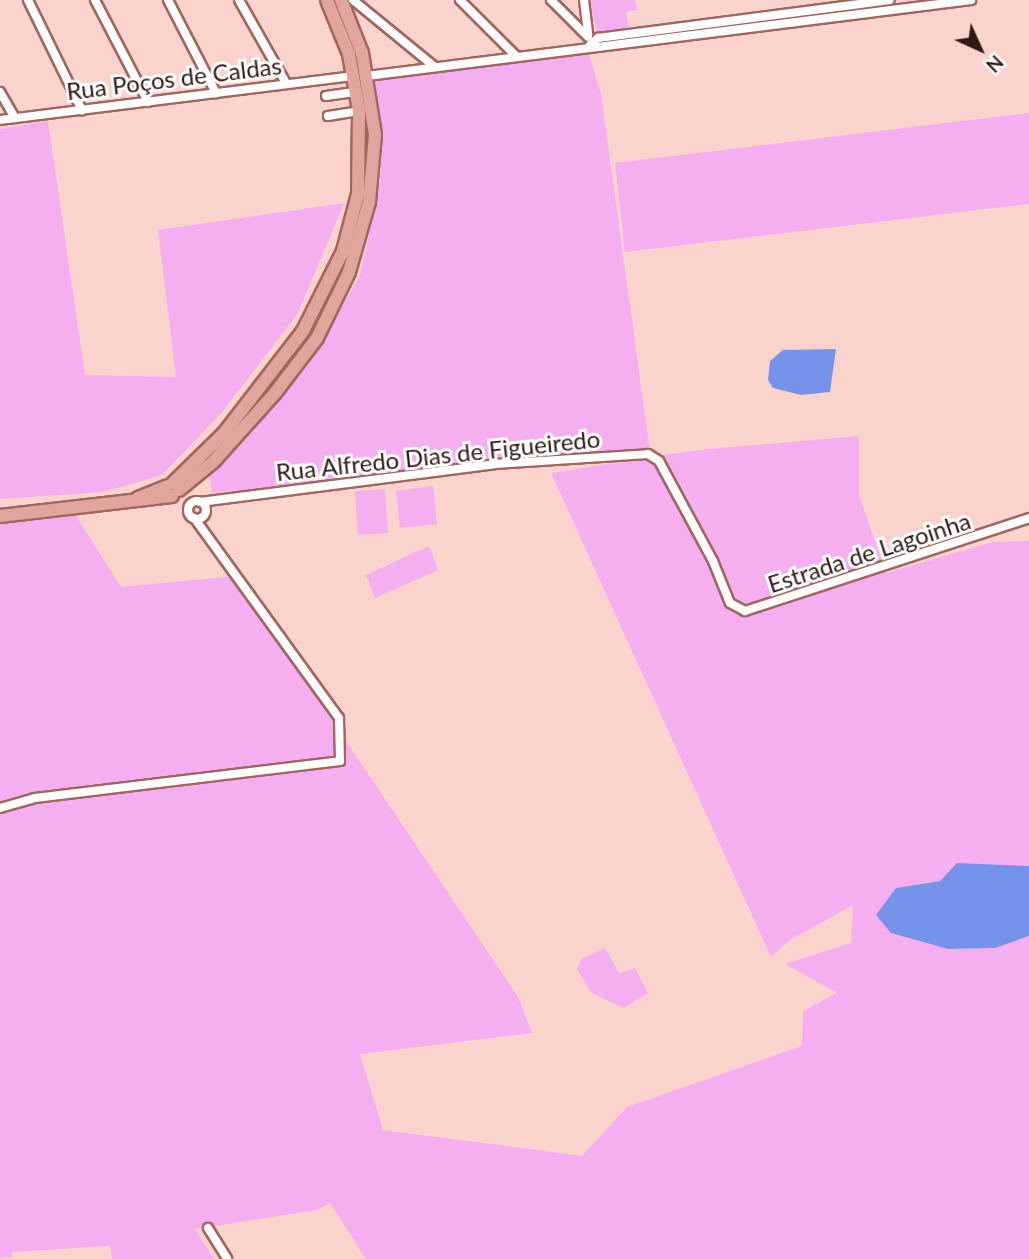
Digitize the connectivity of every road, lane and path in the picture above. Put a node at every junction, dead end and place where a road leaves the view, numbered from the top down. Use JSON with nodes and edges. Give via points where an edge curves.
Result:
{"nodes":[{"id":1,"x":28,"y":0,"type":"edge"},
{"id":2,"x":94,"y":0,"type":"edge"},
{"id":3,"x":168,"y":0,"type":"edge"},
{"id":4,"x":239,"y":0,"type":"edge"},
{"id":5,"x":327,"y":0,"type":"edge"},
{"id":6,"x":341,"y":0,"type":"edge"},
{"id":7,"x":353,"y":0,"type":"edge"},
{"id":8,"x":460,"y":0,"type":"edge"},
{"id":9,"x":551,"y":0,"type":"edge"},
{"id":10,"x":584,"y":0,"type":"edge"},
{"id":11,"x":890,"y":0,"type":"edge"},
{"id":12,"x":971,"y":0,"type":"edge"},
{"id":13,"x":589,"y":41,"type":"junction"},
{"id":14,"x":515,"y":55,"type":"junction"},
{"id":15,"x":435,"y":67,"type":"junction"},
{"id":16,"x":354,"y":76,"type":"junction"},
{"id":17,"x":367,"y":76,"type":"junction"},
{"id":18,"x":286,"y":83,"type":"junction"},
{"id":19,"x":0,"y":92,"type":"edge"},
{"id":20,"x":356,"y":92,"type":"junction"},
{"id":21,"x":216,"y":93,"type":"junction"},
{"id":22,"x":326,"y":96,"type":"dead end"},
{"id":23,"x":148,"y":102,"type":"junction"},
{"id":24,"x":82,"y":110,"type":"junction"},
{"id":25,"x":359,"y":111,"type":"junction"},
{"id":26,"x":328,"y":116,"type":"dead end"},
{"id":27,"x":15,"y":118,"type":"junction"},
{"id":28,"x":0,"y":120,"type":"edge"},
{"id":29,"x":360,"y":147,"type":"junction"},
{"id":30,"x":374,"y":147,"type":"junction"},
{"id":31,"x":174,"y":490,"type":"junction"},
{"id":32,"x":197,"y":502,"type":"junction"},
{"id":33,"x":0,"y":516,"type":"edge"},
{"id":34,"x":192,"y":516,"type":"junction"},
{"id":35,"x":1029,"y":518,"type":"edge"},
{"id":36,"x":727,"y":595,"type":"joint"},
{"id":37,"x":0,"y":808,"type":"edge"},
{"id":38,"x":208,"y":1228,"type":"dead end"},
{"id":39,"x":227,"y":1259,"type":"edge"}],
"edges":[{"from":1,"to":24,"type":"street"},
{"from":2,"to":23,"type":"street"},
{"from":3,"to":21,"type":"street"},
{"from":4,"to":18,"type":"street"},
{"from":5,"to":16,"type":"main road"},
{"from":6,"to":17,"type":"main road"},
{"from":7,"to":15,"type":"street"},
{"from":8,"to":14,"type":"street"},
{"from":9,"to":13,"type":"street"},
{"from":10,"to":13,"type":"street"},
{"from":11,"to":13,"type":"street"},
{"from":12,"to":13,"type":"street","via":[[598,49]]},
{"from":13,"to":14,"type":"street"},
{"from":14,"to":15,"type":"street"},
{"from":15,"to":17,"type":"street"},
{"from":16,"to":18,"type":"street","name":"Rua Poços de Caldas"},
{"from":16,"to":20,"type":"main road"},
{"from":17,"to":30,"type":"main road"},
{"from":18,"to":21,"type":"street","name":"Rua Poços de Caldas"},
{"from":19,"to":27,"type":"street"},
{"from":20,"to":22,"type":"street"},
{"from":20,"to":25,"type":"main road"},
{"from":21,"to":23,"type":"street","name":"Rua Poços de Caldas"},
{"from":23,"to":24,"type":"street","name":"Rua Poços de Caldas"},
{"from":24,"to":27,"type":"street","name":"Rua Poços de Caldas"},
{"from":25,"to":26,"type":"street"},
{"from":25,"to":29,"type":"main road"},
{"from":27,"to":28,"type":"street","name":"Rua Poços de Caldas"},
{"from":29,"to":30,"type":"main road"},
{"from":29,"to":31,"type":"main road","via":[[354,217],[318,307],[225,432]]},
{"from":30,"to":31,"type":"main road","via":[[364,227],[349,272],[317,338],[214,461]]},
{"from":31,"to":32,"type":"street"},
{"from":31,"to":33,"type":"main road","via":[[125,503],[76,504]]},
{"from":31,"to":34,"type":"street"},
{"from":32,"to":34,"type":"street"},
{"from":32,"to":34,"type":"street","via":[[205,511]]},
{"from":32,"to":36,"type":"street","name":"Rua Alfredo Dias de Figueiredo","via":[[495,464],[648,454],[659,461]]},
{"from":34,"to":37,"type":"street","via":[[339,718],[340,761],[35,798]]},
{"from":35,"to":36,"type":"street","name":"Estrada de Lagoinha","via":[[748,611],[734,608]]},
{"from":38,"to":39,"type":"street"}]}
